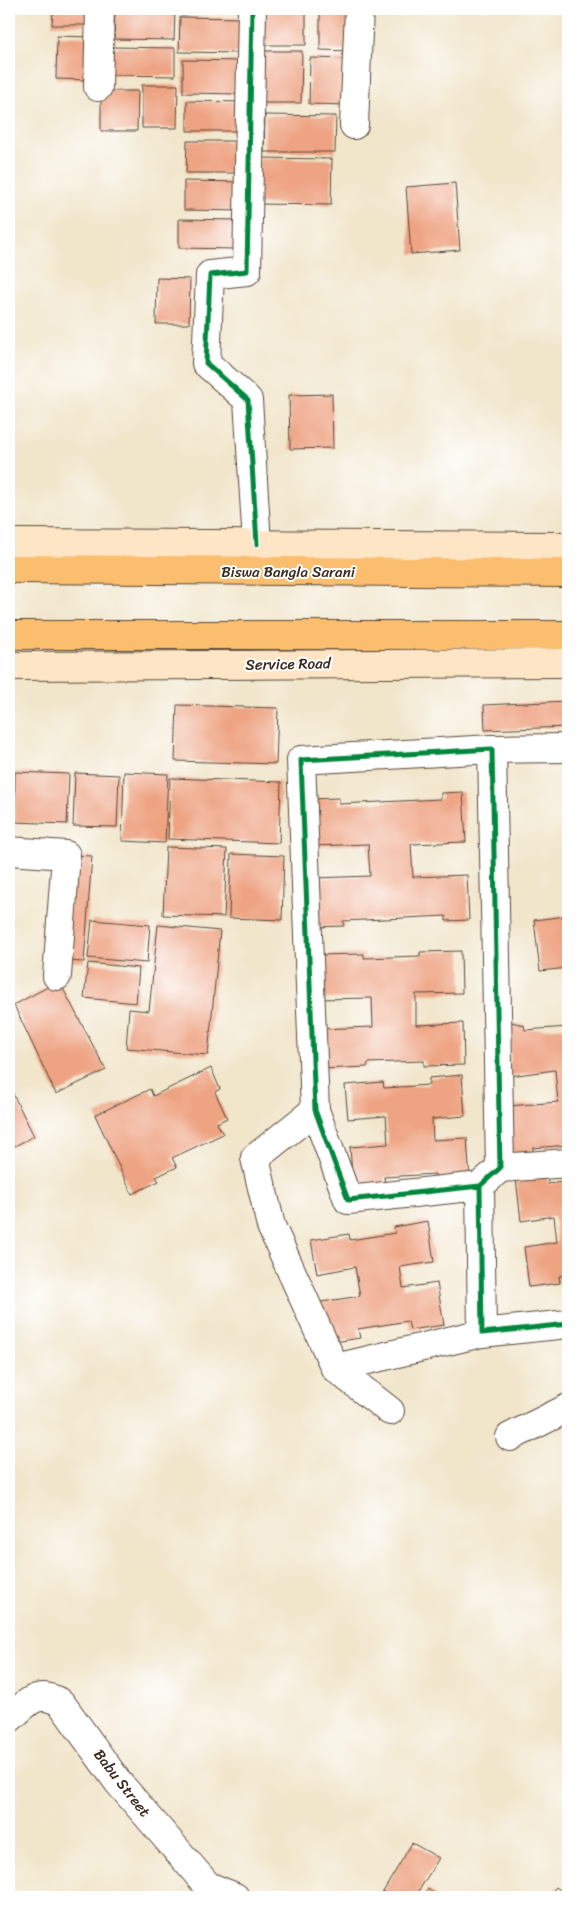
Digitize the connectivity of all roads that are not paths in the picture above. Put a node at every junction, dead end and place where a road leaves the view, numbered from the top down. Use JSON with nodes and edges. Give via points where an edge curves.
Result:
{"nodes":[{"id":1,"x":100,"y":9,"type":"edge"},
{"id":2,"x":252,"y":9,"type":"edge"},
{"id":3,"x":359,"y":9,"type":"edge"},
{"id":4,"x":98,"y":87,"type":"dead end"},
{"id":5,"x":354,"y":124,"type":"dead end"},
{"id":6,"x":9,"y":543,"type":"edge"},
{"id":7,"x":257,"y":544,"type":"junction"},
{"id":8,"x":568,"y":546,"type":"edge"},
{"id":9,"x":9,"y":569,"type":"edge"},
{"id":10,"x":568,"y":573,"type":"edge"},
{"id":11,"x":9,"y":635,"type":"edge"},
{"id":12,"x":568,"y":635,"type":"edge"},
{"id":13,"x":568,"y":663,"type":"edge"},
{"id":14,"x":9,"y":666,"type":"edge"},
{"id":15,"x":568,"y":748,"type":"edge"},
{"id":16,"x":492,"y":749,"type":"junction"},
{"id":17,"x":9,"y":851,"type":"edge"},
{"id":18,"x":57,"y":976,"type":"dead end"},
{"id":19,"x":315,"y":1110,"type":"junction"},
{"id":20,"x":568,"y":1162,"type":"edge"},
{"id":21,"x":490,"y":1177,"type":"junction"},
{"id":22,"x":568,"y":1324,"type":"edge"},
{"id":23,"x":482,"y":1333,"type":"junction"},
{"id":24,"x":335,"y":1368,"type":"junction"},
{"id":25,"x":568,"y":1408,"type":"edge"},
{"id":26,"x":390,"y":1411,"type":"dead end"},
{"id":27,"x":510,"y":1437,"type":"dead end"},
{"id":28,"x":9,"y":1719,"type":"edge"},
{"id":29,"x":235,"y":1897,"type":"edge"}],
"edges":[{"from":1,"to":4,"type":"street"},
{"from":2,"to":7,"type":"street","via":[[247,271],[210,274],[206,363],[248,400]]},
{"from":3,"to":5,"type":"street"},
{"from":6,"to":7,"type":"street"},
{"from":7,"to":8,"type":"street"},
{"from":9,"to":10,"type":"main road","name":"Biswa Bangla Sarani"},
{"from":11,"to":12,"type":"main road"},
{"from":13,"to":14,"type":"street","name":"Service Road"},
{"from":15,"to":16,"type":"street"},
{"from":16,"to":19,"type":"street","via":[[301,760]]},
{"from":16,"to":21,"type":"street"},
{"from":17,"to":18,"type":"street","via":[[66,855]]},
{"from":19,"to":21,"type":"street","via":[[348,1200]]},
{"from":19,"to":24,"type":"street","via":[[255,1158],[271,1226]]},
{"from":20,"to":21,"type":"street"},
{"from":21,"to":23,"type":"street"},
{"from":22,"to":23,"type":"street"},
{"from":23,"to":24,"type":"street"},
{"from":24,"to":26,"type":"street"},
{"from":25,"to":27,"type":"street"},
{"from":28,"to":29,"type":"street","name":"Babu Street","via":[[34,1698],[50,1696],[61,1702],[118,1782],[208,1886]]}]}
